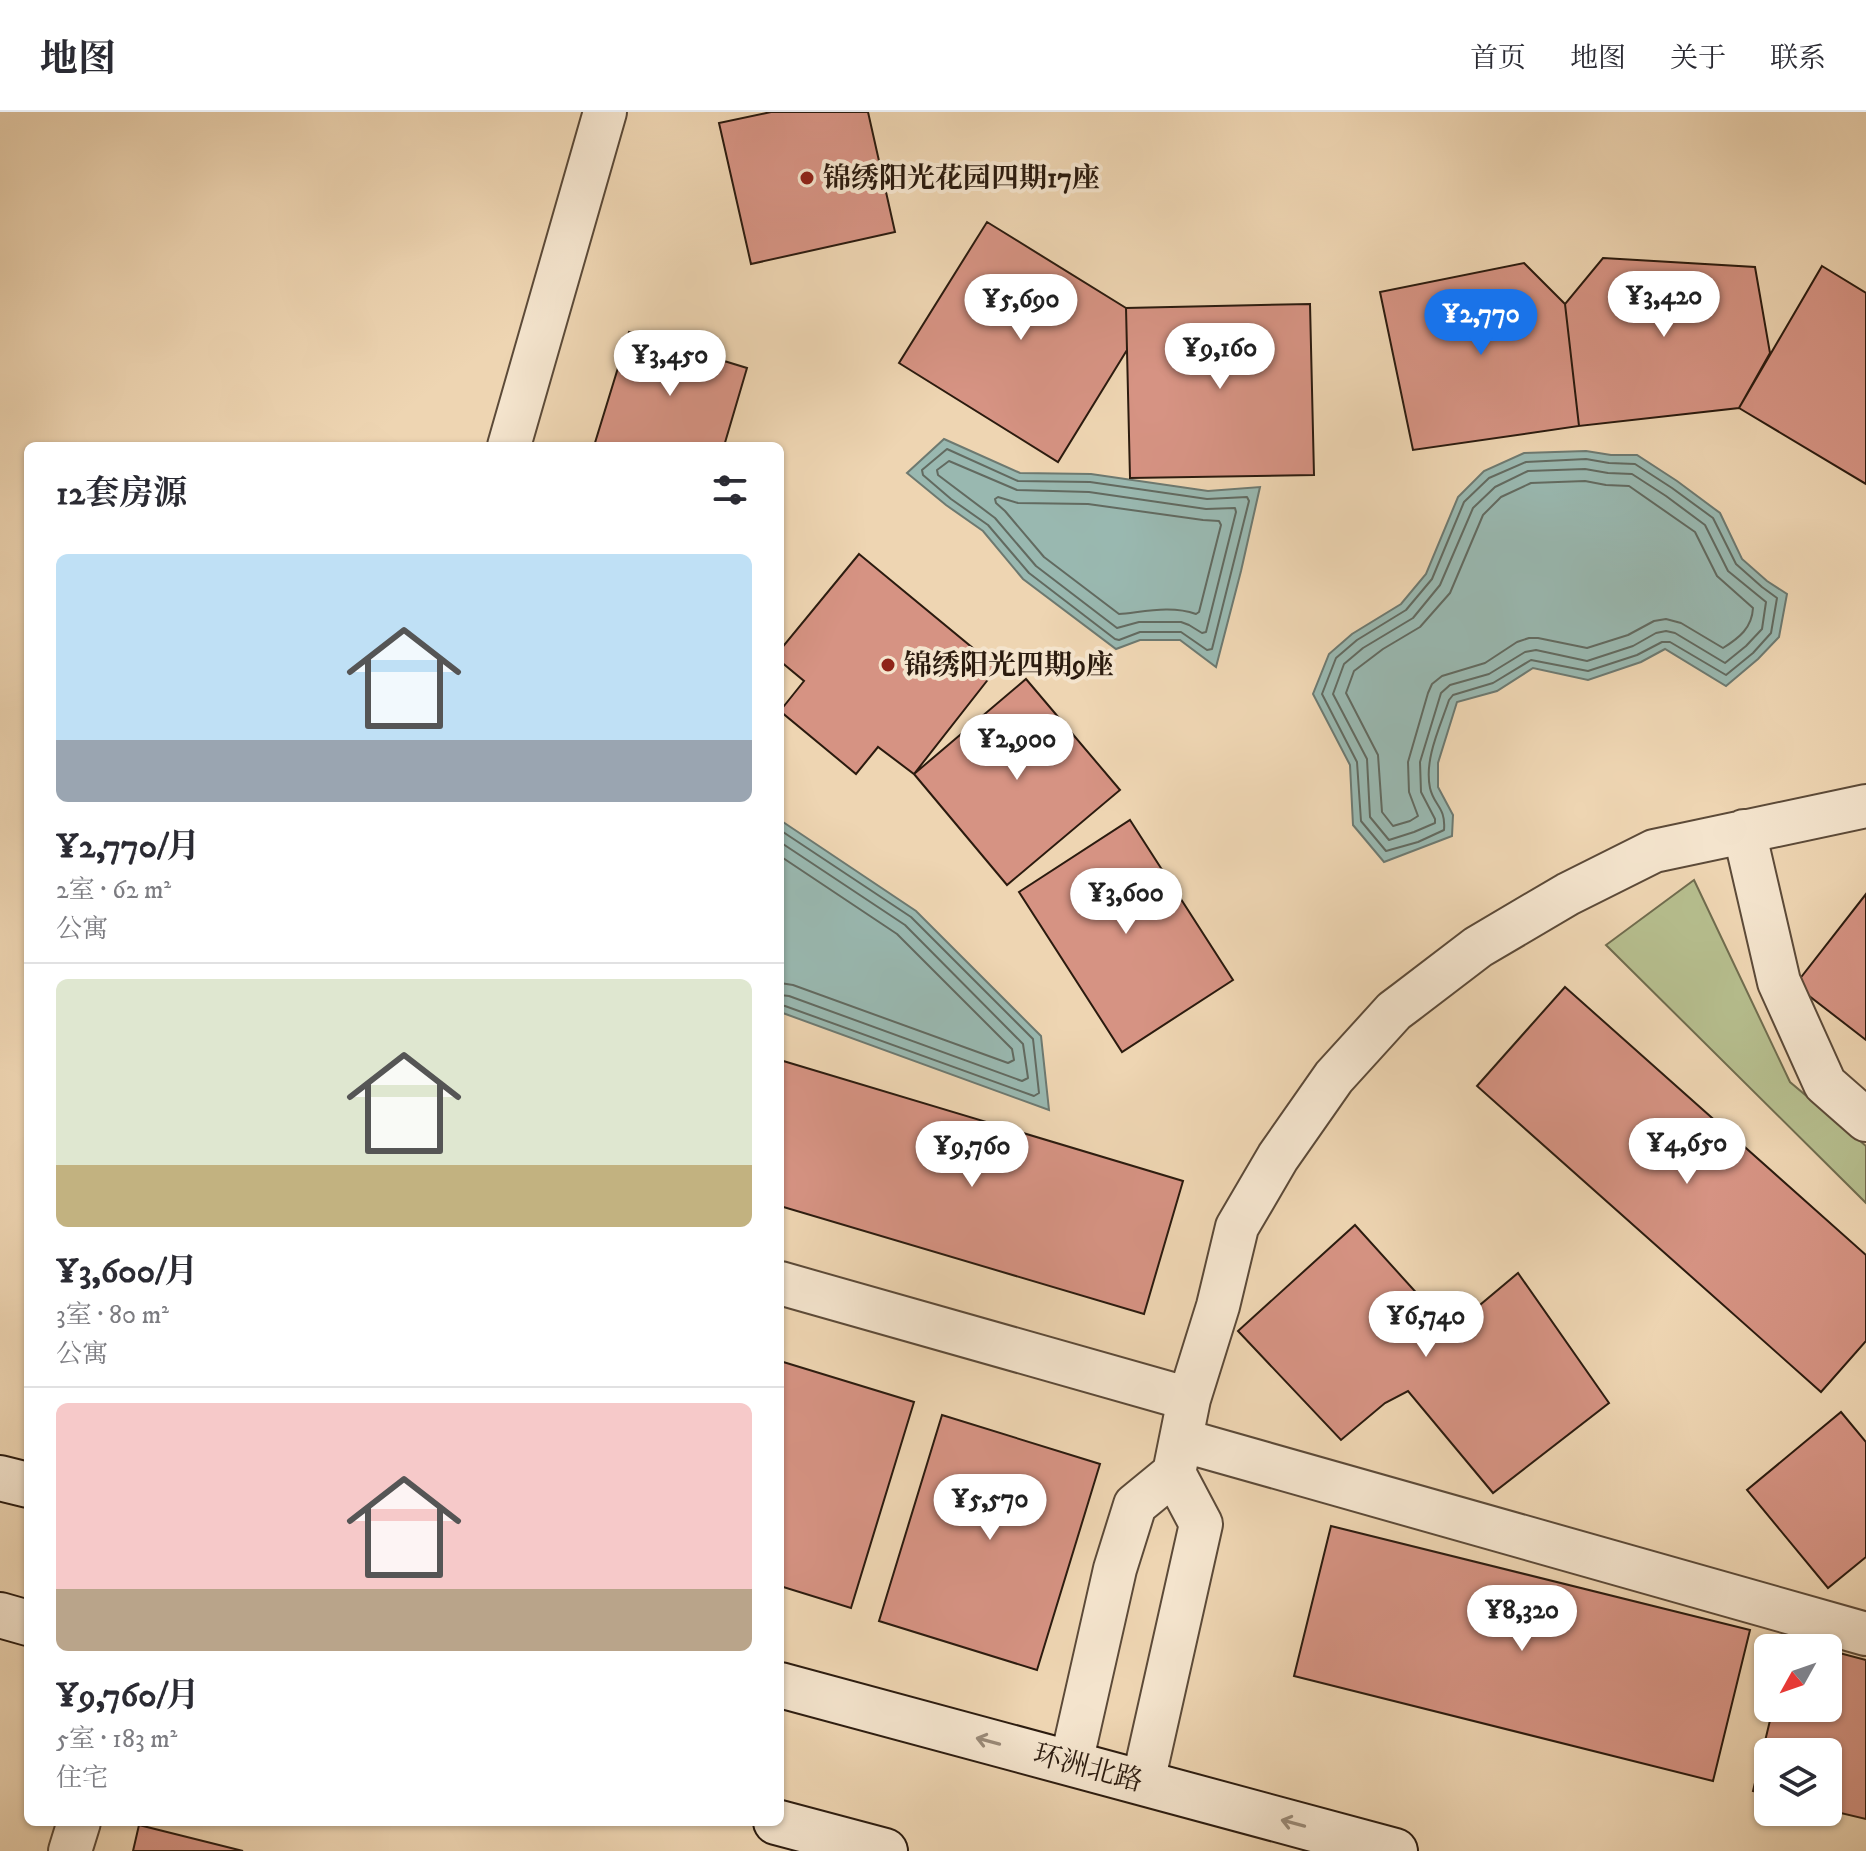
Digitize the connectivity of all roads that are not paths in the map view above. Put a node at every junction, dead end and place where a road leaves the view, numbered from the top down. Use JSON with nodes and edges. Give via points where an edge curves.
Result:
{"nodes":[{"id":1,"x":605,"y":112,"type":"edge"},
{"id":2,"x":510,"y":442,"type":"edge"},
{"id":3,"x":1866,"y":806,"type":"edge"},
{"id":4,"x":1744,"y":831,"type":"junction"},
{"id":5,"x":1866,"y":1120,"type":"edge"},
{"id":6,"x":784,"y":1284,"type":"edge"},
{"id":7,"x":1189,"y":1399,"type":"junction"},
{"id":8,"x":1177,"y":1457,"type":"junction"},
{"id":9,"x":0,"y":1615,"type":"edge"},
{"id":10,"x":24,"y":1622,"type":"edge"},
{"id":11,"x":1866,"y":1634,"type":"edge"},
{"id":12,"x":784,"y":1686,"type":"edge"},
{"id":13,"x":1071,"y":1763,"type":"junction"},
{"id":14,"x":1143,"y":1782,"type":"junction"},
{"id":15,"x":784,"y":1824,"type":"edge"},
{"id":16,"x":78,"y":1826,"type":"edge"},
{"id":17,"x":70,"y":1851,"type":"edge"},
{"id":18,"x":885,"y":1851,"type":"edge"},
{"id":19,"x":1395,"y":1851,"type":"edge"}],
"edges":[{"from":1,"to":2,"type":"street"},
{"from":3,"to":4,"type":"street"},
{"from":4,"to":5,"type":"street","via":[[1779,982],[1825,1084]]},
{"from":4,"to":7,"type":"street","via":[[1654,851],[1583,886],[1478,947],[1394,1011],[1334,1077],[1237,1227]]},
{"from":6,"to":7,"type":"street"},
{"from":7,"to":8,"type":"street"},
{"from":8,"to":11,"type":"street"},
{"from":8,"to":13,"type":"street","via":[[1135,1505],[1115,1569]]},
{"from":8,"to":14,"type":"street","via":[[1201,1524]]},
{"from":9,"to":10,"type":"main road"},
{"from":13,"to":12,"type":"main road","name":"环洲北路","one_way":true},
{"from":13,"to":14,"type":"main road","name":"环洲北路"},
{"from":19,"to":14,"type":"main road","name":"环洲北路","one_way":true},
{"from":15,"to":18,"type":"main road"},
{"from":16,"to":17,"type":"street"}]}
